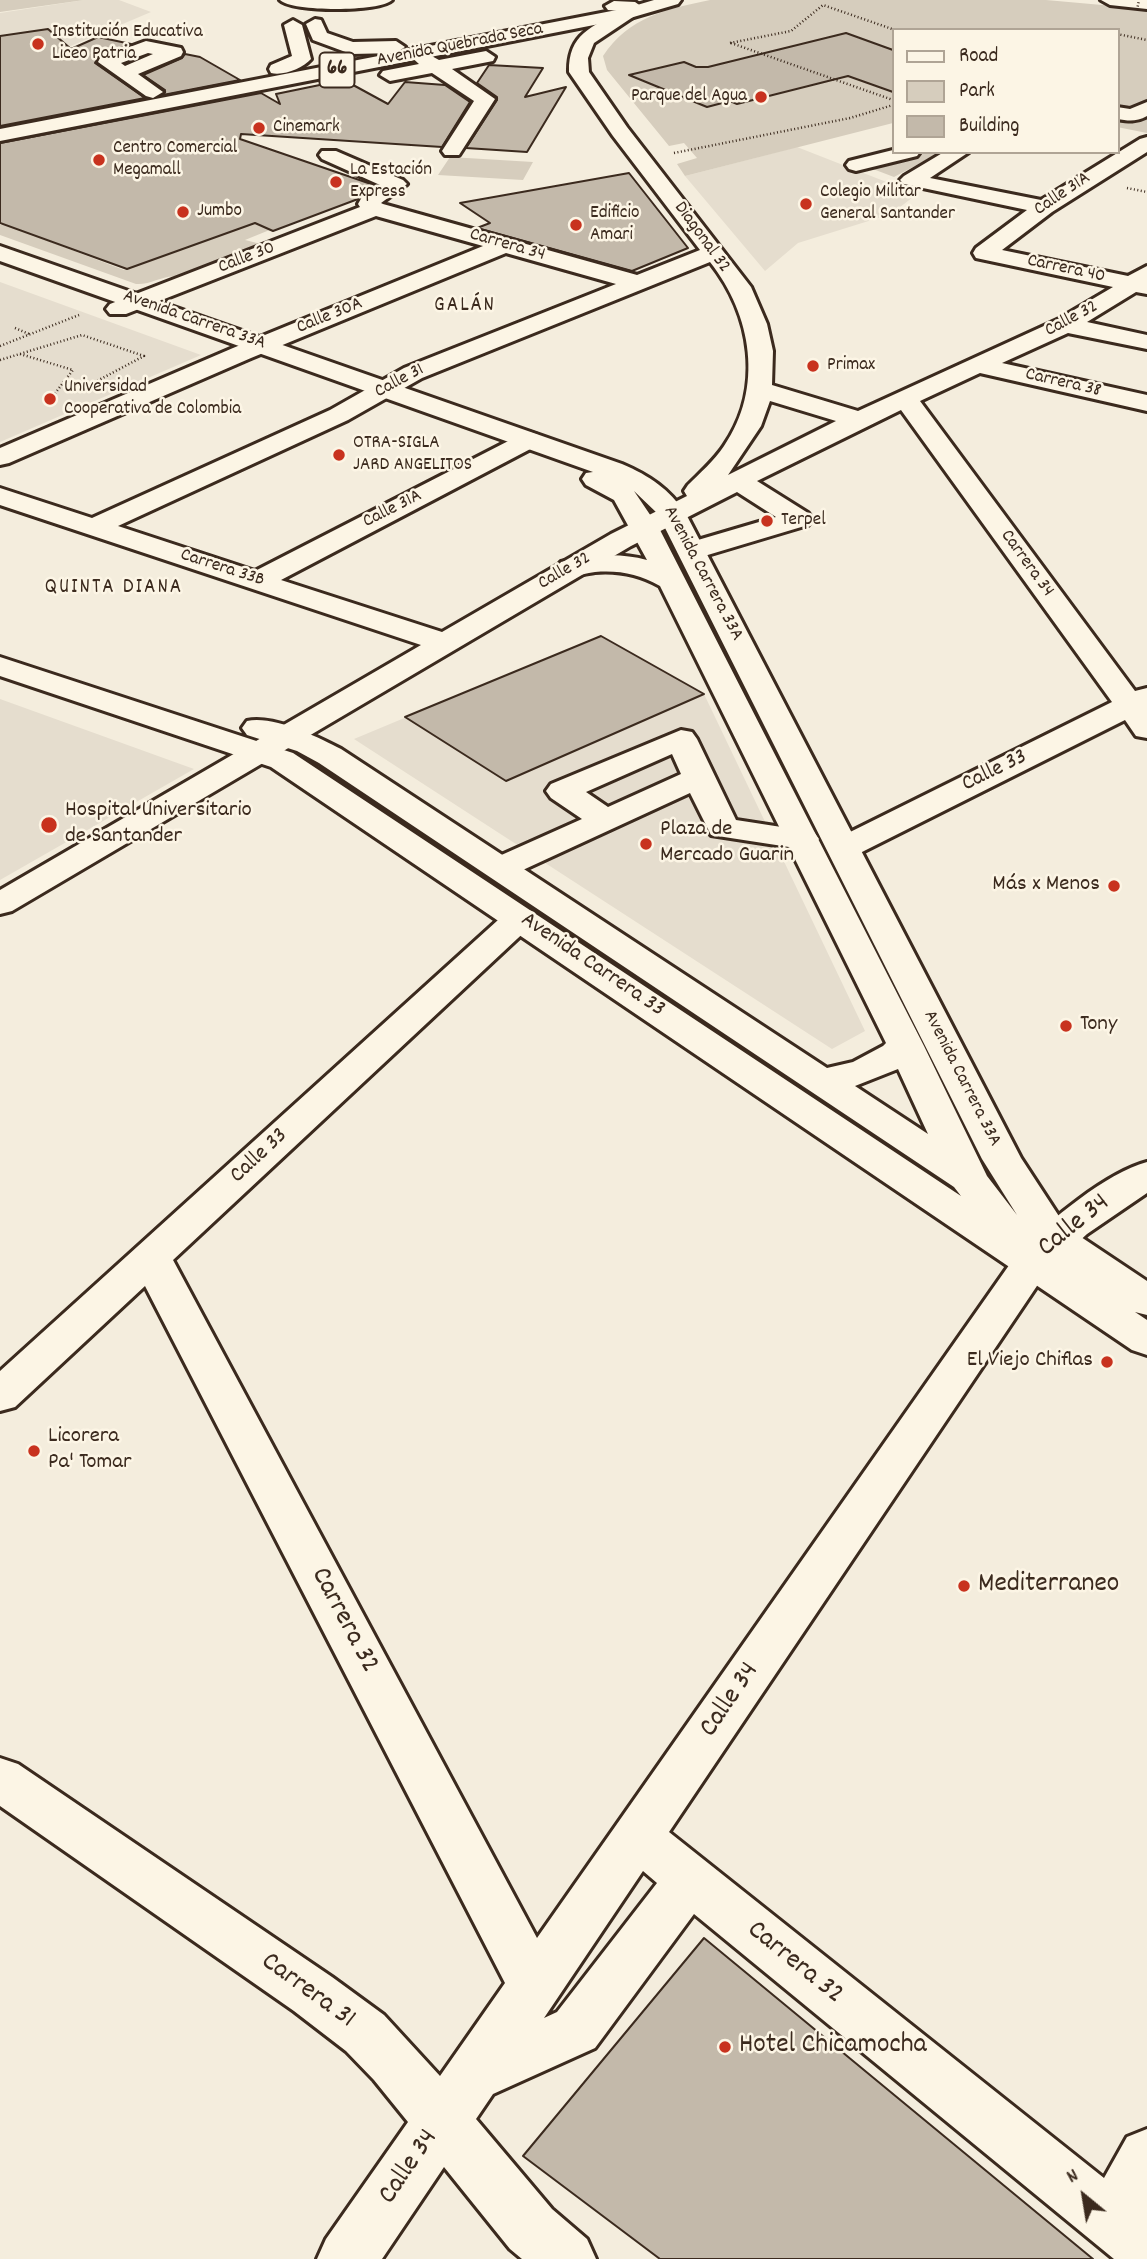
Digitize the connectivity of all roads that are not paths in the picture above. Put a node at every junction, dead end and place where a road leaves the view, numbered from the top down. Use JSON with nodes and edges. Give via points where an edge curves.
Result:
{"nodes":[{"id":1,"x":383,"y":0,"type":"edge"},
{"id":2,"x":650,"y":0,"type":"edge"},
{"id":3,"x":672,"y":0,"type":"edge"},
{"id":4,"x":1110,"y":0,"type":"edge"},
{"id":5,"x":1142,"y":7,"type":"edge"},
{"id":6,"x":622,"y":10,"type":"junction"},
{"id":7,"x":289,"y":11,"type":"edge"},
{"id":8,"x":312,"y":14,"type":"junction"},
{"id":9,"x":396,"y":47,"type":"junction"},
{"id":10,"x":486,"y":57,"type":"dead end"},
{"id":11,"x":427,"y":61,"type":"junction"},
{"id":12,"x":278,"y":69,"type":"junction"},
{"id":13,"x":124,"y":73,"type":"dead end"},
{"id":14,"x":390,"y":75,"type":"dead end"},
{"id":15,"x":161,"y":97,"type":"junction"},
{"id":16,"x":1147,"y":108,"type":"edge"},
{"id":17,"x":1119,"y":113,"type":"edge"},
{"id":18,"x":0,"y":121,"type":"edge"},
{"id":19,"x":0,"y":135,"type":"edge"},
{"id":20,"x":1119,"y":138,"type":"edge"},
{"id":21,"x":1146,"y":144,"type":"edge"},
{"id":22,"x":452,"y":151,"type":"dead end"},
{"id":23,"x":902,"y":154,"type":"edge"},
{"id":24,"x":956,"y":154,"type":"edge"},
{"id":25,"x":329,"y":155,"type":"dead end"},
{"id":26,"x":856,"y":165,"type":"dead end"},
{"id":27,"x":1044,"y":207,"type":"junction"},
{"id":28,"x":376,"y":209,"type":"junction"},
{"id":29,"x":506,"y":246,"type":"junction"},
{"id":30,"x":713,"y":253,"type":"junction"},
{"id":31,"x":984,"y":253,"type":"joint"},
{"id":32,"x":4,"y":260,"type":"edge"},
{"id":33,"x":1143,"y":282,"type":"edge"},
{"id":34,"x":638,"y":283,"type":"junction"},
{"id":35,"x":128,"y":305,"type":"junction"},
{"id":36,"x":1065,"y":325,"type":"junction"},
{"id":37,"x":1147,"y":342,"type":"edge"},
{"id":38,"x":252,"y":349,"type":"junction"},
{"id":39,"x":980,"y":366,"type":"junction"},
{"id":40,"x":780,"y":368,"type":"junction"},
{"id":41,"x":377,"y":393,"type":"junction"},
{"id":42,"x":760,"y":396,"type":"junction"},
{"id":43,"x":906,"y":399,"type":"junction"},
{"id":44,"x":1147,"y":403,"type":"edge"},
{"id":45,"x":791,"y":407,"type":"junction"},
{"id":46,"x":859,"y":420,"type":"junction"},
{"id":47,"x":836,"y":431,"type":"junction"},
{"id":48,"x":521,"y":444,"type":"junction"},
{"id":49,"x":0,"y":457,"type":"edge"},
{"id":50,"x":738,"y":481,"type":"junction"},
{"id":51,"x":0,"y":496,"type":"edge"},
{"id":52,"x":659,"y":521,"type":"junction"},
{"id":53,"x":94,"y":527,"type":"junction"},
{"id":54,"x":691,"y":551,"type":"junction"},
{"id":55,"x":571,"y":568,"type":"junction"},
{"id":56,"x":670,"y":579,"type":"junction"},
{"id":57,"x":257,"y":581,"type":"junction"},
{"id":58,"x":0,"y":643,"type":"edge"},
{"id":59,"x":445,"y":643,"type":"junction"},
{"id":60,"x":0,"y":666,"type":"edge"},
{"id":61,"x":1141,"y":711,"type":"edge"},
{"id":62,"x":273,"y":744,"type":"junction"},
{"id":63,"x":699,"y":777,"type":"junction"},
{"id":64,"x":606,"y":820,"type":"junction"},
{"id":65,"x":802,"y":839,"type":"junction"},
{"id":66,"x":844,"y":848,"type":"junction"},
{"id":67,"x":500,"y":868,"type":"junction"},
{"id":68,"x":0,"y":904,"type":"edge"},
{"id":69,"x":520,"y":918,"type":"junction"},
{"id":70,"x":906,"y":1046,"type":"junction"},
{"id":71,"x":819,"y":1080,"type":"junction"},
{"id":72,"x":1147,"y":1175,"type":"edge"},
{"id":73,"x":969,"y":1179,"type":"junction"},
{"id":74,"x":1043,"y":1250,"type":"junction"},
{"id":75,"x":151,"y":1257,"type":"junction"},
{"id":76,"x":1147,"y":1301,"type":"edge"},
{"id":77,"x":1147,"y":1340,"type":"edge"},
{"id":78,"x":0,"y":1396,"type":"edge"},
{"id":79,"x":0,"y":1779,"type":"edge"},
{"id":80,"x":638,"y":1837,"type":"junction"},
{"id":81,"x":690,"y":1879,"type":"junction"},
{"id":82,"x":536,"y":1986,"type":"junction"},
{"id":83,"x":473,"y":2076,"type":"junction"},
{"id":84,"x":442,"y":2122,"type":"junction"},
{"id":85,"x":1147,"y":2156,"type":"edge"},
{"id":86,"x":1130,"y":2235,"type":"edge"},
{"id":87,"x":347,"y":2259,"type":"edge"},
{"id":88,"x":566,"y":2259,"type":"edge"}],
"edges":[{"from":1,"to":8,"type":"main road","via":[[336,4]]},
{"from":2,"to":6,"type":"main road","name":"Avenida Quebrada Seca","number":"66"},
{"from":3,"to":6,"type":"main road","name":"Avenida Quebrada Seca","number":"66"},
{"from":4,"to":5,"type":"main road"},
{"from":6,"to":9,"type":"main road","name":"Avenida Quebrada Seca","number":"66"},
{"from":6,"to":11,"type":"main road","name":"Avenida Quebrada Seca","number":"66"},
{"from":6,"to":30,"type":"main road","name":"Diagonal 32","via":[[582,44],[577,53],[579,72]]},
{"from":7,"to":8,"type":"main road"},
{"from":7,"to":12,"type":"main road","via":[[302,59]]},
{"from":8,"to":9,"type":"main road","via":[[319,36],[343,46]]},
{"from":9,"to":12,"type":"main road","name":"Avenida Quebrada Seca","number":"66"},
{"from":10,"to":11,"type":"main road"},
{"from":11,"to":14,"type":"main road"},
{"from":11,"to":15,"type":"main road","name":"Avenida Quebrada Seca","number":"66"},
{"from":11,"to":22,"type":"main road","via":[[485,99]]},
{"from":12,"to":15,"type":"main road","name":"Avenida Quebrada Seca","number":"66"},
{"from":13,"to":15,"type":"main road"},
{"from":15,"to":18,"type":"main road","name":"Avenida Quebrada Seca","number":"66"},
{"from":15,"to":19,"type":"main road","name":"Avenida Quebrada Seca","number":"66"},
{"from":16,"to":17,"type":"main road","via":[[1133,116]]},
{"from":20,"to":21,"type":"main road"},
{"from":21,"to":27,"type":"main road","name":"Calle 31A"},
{"from":23,"to":26,"type":"main road"},
{"from":24,"to":27,"type":"main road","via":[[911,180]]},
{"from":25,"to":28,"type":"main road","via":[[396,184],[371,200],[369,204]]},
{"from":27,"to":31,"type":"main road","name":"Calle 31A"},
{"from":28,"to":29,"type":"main road","name":"Carrera 34"},
{"from":28,"to":35,"type":"main road","name":"Calle 30"},
{"from":29,"to":34,"type":"main road","name":"Carrera 34"},
{"from":29,"to":38,"type":"main road","name":"Calle 30A"},
{"from":30,"to":34,"type":"main road","name":"Calle 31"},
{"from":30,"to":40,"type":"main road","name":"Diagonal 32","via":[[743,295],[761,344]]},
{"from":31,"to":33,"type":"main road","name":"Carrera 40"},
{"from":32,"to":35,"type":"main road","name":"Avenida Carrera 33A"},
{"from":33,"to":36,"type":"main road","name":"Calle 32"},
{"from":34,"to":41,"type":"main road","name":"Calle 31","via":[[413,373]]},
{"from":35,"to":38,"type":"main road","name":"Avenida Carrera 33A"},
{"from":36,"to":37,"type":"main road"},
{"from":36,"to":39,"type":"main road","name":"Calle 32"},
{"from":38,"to":41,"type":"main road","name":"Avenida Carrera 33A"},
{"from":38,"to":49,"type":"main road","name":"Calle 30A"},
{"from":39,"to":43,"type":"main road","name":"Calle 32"},
{"from":39,"to":44,"type":"main road","name":"Carrera 38"},
{"from":40,"to":42,"type":"main road","name":"Diagonal 32"},
{"from":40,"to":45,"type":"main road","via":[[807,397]]},
{"from":41,"to":48,"type":"main road","name":"Avenida Carrera 33A"},
{"from":41,"to":53,"type":"main road","name":"Calle 31","via":[[340,415]]},
{"from":42,"to":45,"type":"main road"},
{"from":42,"to":52,"type":"main road","name":"Diagonal 32","via":[[726,462]]},
{"from":43,"to":46,"type":"main road","name":"Calle 32"},
{"from":43,"to":61,"type":"main road","name":"Carrera 34"},
{"from":45,"to":46,"type":"main road"},
{"from":45,"to":47,"type":"main road"},
{"from":46,"to":47,"type":"main road","name":"Calle 32"},
{"from":47,"to":50,"type":"main road","name":"Calle 32"},
{"from":48,"to":52,"type":"main road","name":"Avenida Carrera 33A","via":[[643,483],[657,493]]},
{"from":48,"to":57,"type":"main road","name":"Calle 31A"},
{"from":50,"to":52,"type":"main road","name":"Calle 32"},
{"from":50,"to":54,"type":"main road","via":[[798,519]]},
{"from":51,"to":53,"type":"main road","name":"Carrera 33B"},
{"from":52,"to":54,"type":"main road","name":"Avenida Carrera 33A"},
{"from":52,"to":55,"type":"main road","name":"Calle 32"},
{"from":52,"to":56,"type":"main road","name":"Avenida Carrera 33A"},
{"from":53,"to":57,"type":"main road","name":"Carrera 33B"},
{"from":54,"to":66,"type":"main road","name":"Avenida Carrera 33A"},
{"from":55,"to":56,"type":"main road","via":[[626,563]]},
{"from":55,"to":59,"type":"main road","name":"Calle 32"},
{"from":56,"to":65,"type":"main road","name":"Avenida Carrera 33A"},
{"from":57,"to":59,"type":"main road","name":"Carrera 33B"},
{"from":58,"to":62,"type":"main road","name":"Avenida Carrera 33"},
{"from":59,"to":62,"type":"main road","name":"Calle 32"},
{"from":60,"to":62,"type":"main road","name":"Avenida Carrera 33"},
{"from":61,"to":66,"type":"main road","name":"Calle 33"},
{"from":62,"to":67,"type":"main road","name":"Avenida Carrera 33","via":[[330,756]]},
{"from":62,"to":68,"type":"main road","name":"Calle 32"},
{"from":62,"to":69,"type":"main road","name":"Avenida Carrera 33","via":[[304,773]]},
{"from":63,"to":64,"type":"main road"},
{"from":63,"to":64,"type":"main road","via":[[681,739],[562,791]]},
{"from":63,"to":65,"type":"main road","via":[[723,828]]},
{"from":64,"to":67,"type":"main road"},
{"from":65,"to":66,"type":"main road"},
{"from":65,"to":70,"type":"main road","name":"Avenida Carrera 33A"},
{"from":66,"to":74,"type":"main road","name":"Avenida Carrera 33A","via":[[1002,1159]]},
{"from":67,"to":71,"type":"main road","name":"Avenida Carrera 33"},
{"from":69,"to":74,"type":"main road","name":"Avenida Carrera 33"},
{"from":69,"to":75,"type":"main road","name":"Calle 33"},
{"from":70,"to":71,"type":"main road","via":[[873,1069]]},
{"from":70,"to":73,"type":"main road","name":"Avenida Carrera 33A"},
{"from":71,"to":73,"type":"main road","name":"Avenida Carrera 33"},
{"from":72,"to":74,"type":"main road","name":"Calle 34","via":[[1089,1211]]},
{"from":73,"to":74,"type":"main road","name":"Avenida Carrera 33A","via":[[1001,1225]]},
{"from":74,"to":76,"type":"main road","name":"Avenida Carrera 33"},
{"from":74,"to":77,"type":"main road","name":"Avenida Carrera 33"},
{"from":74,"to":80,"type":"main road","name":"Calle 34"},
{"from":75,"to":78,"type":"main road","name":"Calle 33"},
{"from":75,"to":82,"type":"main road","name":"Carrera 32"},
{"from":79,"to":84,"type":"main road","name":"Carrera 31","via":[[365,2033]]},
{"from":80,"to":81,"type":"main road","name":"Carrera 32"},
{"from":80,"to":82,"type":"main road","name":"Calle 34"},
{"from":81,"to":83,"type":"main road","via":[[576,2030]]},
{"from":81,"to":86,"type":"main road","name":"Carrera 32"},
{"from":82,"to":83,"type":"main road","name":"Calle 34"},
{"from":83,"to":84,"type":"main road","name":"Calle 34"},
{"from":84,"to":87,"type":"main road","name":"Calle 34"},
{"from":84,"to":88,"type":"main road","name":"Carrera 31","via":[[531,2229]]},
{"from":85,"to":86,"type":"main road"}]}
